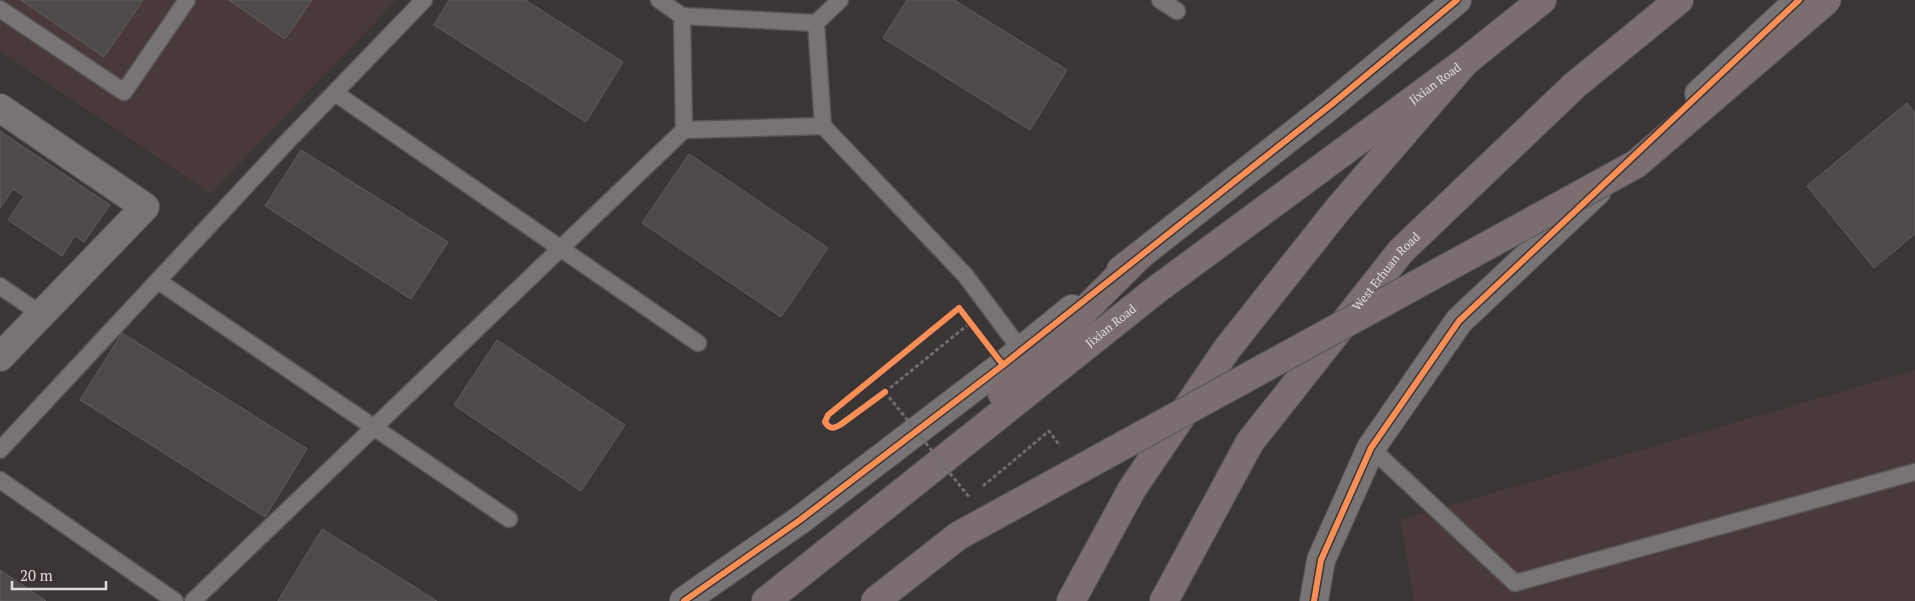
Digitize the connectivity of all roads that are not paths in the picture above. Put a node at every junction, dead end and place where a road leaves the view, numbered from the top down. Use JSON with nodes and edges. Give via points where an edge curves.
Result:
{"nodes":[{"id":1,"x":187,"y":0,"type":"edge"},
{"id":2,"x":424,"y":0,"type":"edge"},
{"id":3,"x":659,"y":0,"type":"edge"},
{"id":4,"x":840,"y":0,"type":"edge"},
{"id":5,"x":1160,"y":0,"type":"edge"},
{"id":6,"x":1457,"y":0,"type":"edge"},
{"id":7,"x":1542,"y":0,"type":"edge"},
{"id":8,"x":1679,"y":0,"type":"edge"},
{"id":9,"x":1799,"y":0,"type":"edge"},
{"id":10,"x":1827,"y":0,"type":"edge"},
{"id":11,"x":0,"y":9,"type":"edge"},
{"id":12,"x":1177,"y":11,"type":"dead end"},
{"id":13,"x":682,"y":16,"type":"junction"},
{"id":14,"x":816,"y":23,"type":"junction"},
{"id":15,"x":1466,"y":61,"type":"junction"},
{"id":16,"x":334,"y":93,"type":"junction"},
{"id":17,"x":0,"y":108,"type":"edge"},
{"id":18,"x":823,"y":126,"type":"junction"},
{"id":19,"x":684,"y":130,"type":"junction"},
{"id":20,"x":560,"y":249,"type":"junction"},
{"id":21,"x":1139,"y":256,"type":"junction"},
{"id":22,"x":158,"y":281,"type":"junction"},
{"id":23,"x":0,"y":286,"type":"edge"},
{"id":24,"x":42,"y":314,"type":"junction"},
{"id":25,"x":698,"y":343,"type":"dead end"},
{"id":26,"x":0,"y":357,"type":"edge"},
{"id":27,"x":1012,"y":358,"type":"junction"},
{"id":28,"x":374,"y":428,"type":"junction"},
{"id":29,"x":1371,"y":448,"type":"junction"},
{"id":30,"x":0,"y":450,"type":"edge"},
{"id":31,"x":1915,"y":472,"type":"edge"},
{"id":32,"x":0,"y":480,"type":"edge"},
{"id":33,"x":910,"y":486,"type":"junction"},
{"id":34,"x":509,"y":519,"type":"dead end"},
{"id":35,"x":175,"y":601,"type":"edge"},
{"id":36,"x":193,"y":601,"type":"edge"},
{"id":37,"x":684,"y":601,"type":"edge"},
{"id":38,"x":766,"y":601,"type":"edge"},
{"id":39,"x":875,"y":601,"type":"edge"},
{"id":40,"x":1071,"y":601,"type":"edge"},
{"id":41,"x":1164,"y":601,"type":"edge"},
{"id":42,"x":1314,"y":601,"type":"edge"}],
"edges":[{"from":1,"to":11,"type":"lane","via":[[124,92]]},
{"from":2,"to":16,"type":"lane"},
{"from":3,"to":13,"type":"lane"},
{"from":4,"to":14,"type":"lane"},
{"from":5,"to":12,"type":"lane"},
{"from":6,"to":21,"type":"street","via":[[1332,104]]},
{"from":7,"to":15,"type":"highway"},
{"from":8,"to":41,"type":"highway","name":"West Erhuan Road","via":[[1575,85],[1401,251],[1250,442]]},
{"from":9,"to":29,"type":"street","via":[[1459,321]]},
{"from":10,"to":39,"type":"highway","bridge":true,"via":[[1636,164],[958,536]]},
{"from":13,"to":14,"type":"lane"},
{"from":13,"to":19,"type":"lane"},
{"from":14,"to":18,"type":"lane"},
{"from":15,"to":33,"type":"highway","name":"Jixian Road","via":[[1156,290]]},
{"from":15,"to":40,"type":"highway","via":[[1339,208],[1227,349],[1132,489]]},
{"from":16,"to":20,"type":"lane"},
{"from":16,"to":22,"type":"lane"},
{"from":17,"to":24,"type":"street","via":[[145,207]]},
{"from":18,"to":19,"type":"lane"},
{"from":18,"to":27,"type":"lane","via":[[965,275]]},
{"from":19,"to":20,"type":"lane"},
{"from":20,"to":25,"type":"lane"},
{"from":20,"to":28,"type":"lane"},
{"from":21,"to":27,"type":"street"},
{"from":21,"to":33,"type":"highway"},
{"from":22,"to":28,"type":"lane"},
{"from":22,"to":30,"type":"lane"},
{"from":23,"to":24,"type":"lane"},
{"from":24,"to":26,"type":"street"},
{"from":27,"to":37,"type":"street","via":[[800,520]]},
{"from":28,"to":34,"type":"lane"},
{"from":28,"to":36,"type":"lane"},
{"from":29,"to":31,"type":"lane","via":[[1515,583]]},
{"from":29,"to":42,"type":"street","via":[[1320,560]]},
{"from":32,"to":35,"type":"lane"},
{"from":33,"to":38,"type":"highway","name":"Jixian Road"}]}
